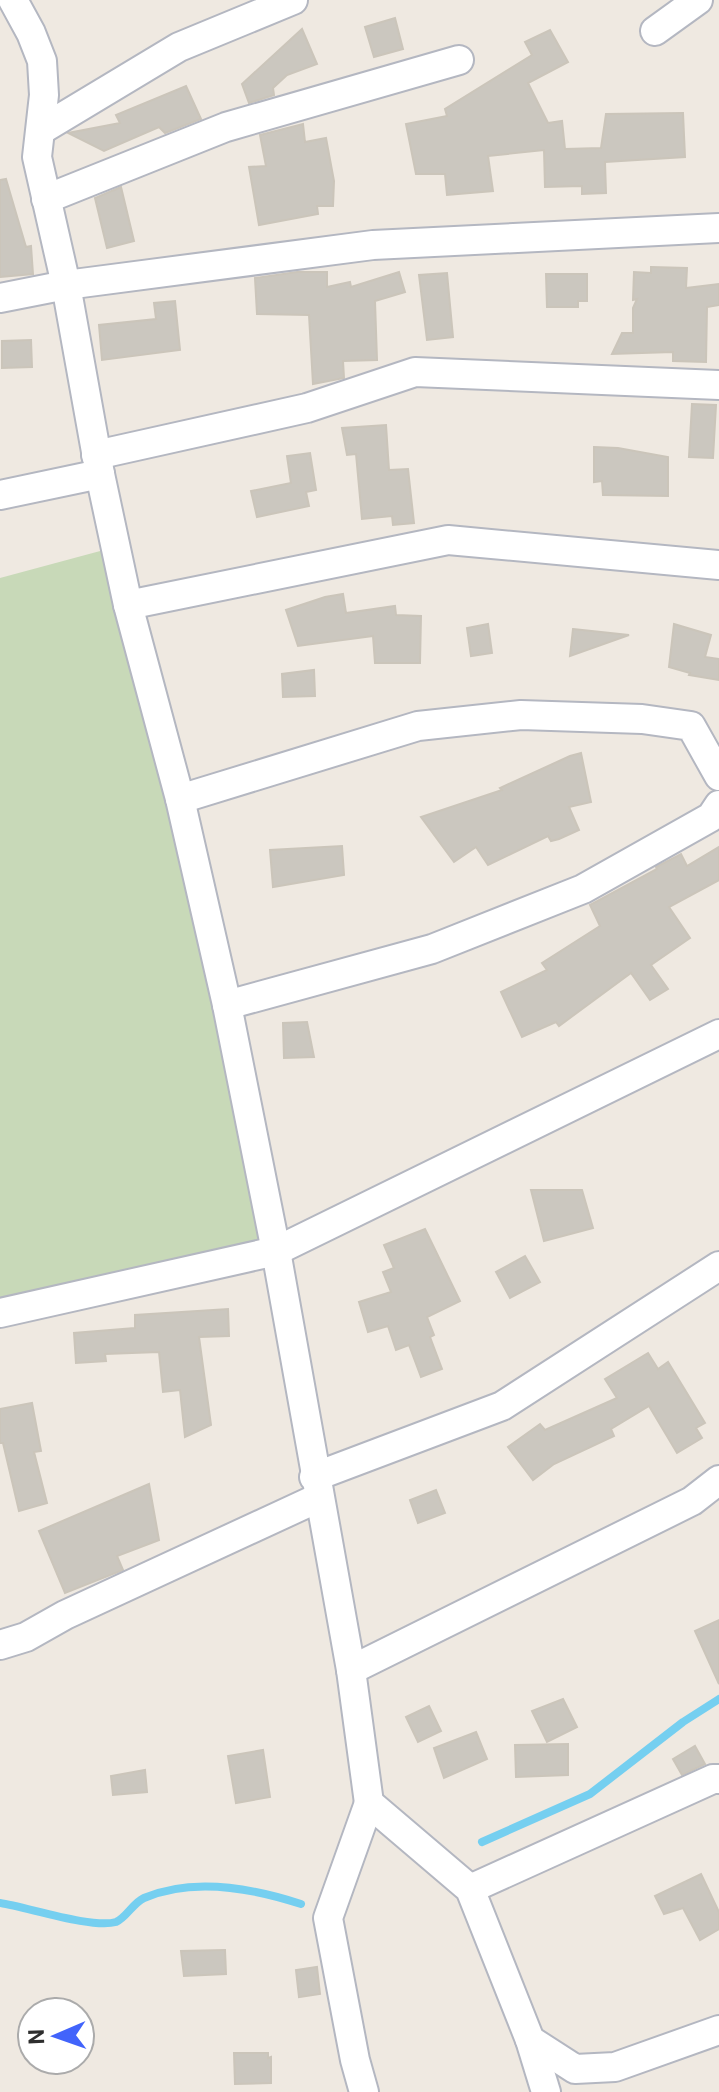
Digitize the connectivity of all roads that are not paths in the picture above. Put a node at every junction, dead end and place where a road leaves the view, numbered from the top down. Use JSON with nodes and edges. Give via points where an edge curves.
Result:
{"nodes":[{"id":1,"x":13,"y":0,"type":"edge"},
{"id":2,"x":293,"y":0,"type":"edge"},
{"id":3,"x":698,"y":0,"type":"edge"},
{"id":4,"x":655,"y":31,"type":"dead end"},
{"id":5,"x":459,"y":60,"type":"dead end"},
{"id":6,"x":41,"y":130,"type":"junction"},
{"id":7,"x":46,"y":199,"type":"junction"},
{"id":8,"x":719,"y":228,"type":"edge"},
{"id":9,"x":66,"y":285,"type":"junction"},
{"id":10,"x":0,"y":298,"type":"edge"},
{"id":11,"x":719,"y":385,"type":"edge"},
{"id":12,"x":98,"y":464,"type":"junction"},
{"id":13,"x":0,"y":495,"type":"edge"},
{"id":14,"x":719,"y":565,"type":"edge"},
{"id":15,"x":128,"y":605,"type":"junction"},
{"id":16,"x":719,"y":776,"type":"edge"},
{"id":17,"x":180,"y":799,"type":"junction"},
{"id":18,"x":719,"y":805,"type":"edge"},
{"id":19,"x":227,"y":1005,"type":"junction"},
{"id":20,"x":719,"y":1034,"type":"edge"},
{"id":21,"x":276,"y":1251,"type":"junction"},
{"id":22,"x":719,"y":1266,"type":"edge"},
{"id":23,"x":0,"y":1313,"type":"edge"},
{"id":24,"x":719,"y":1480,"type":"edge"},
{"id":25,"x":316,"y":1487,"type":"junction"},
{"id":26,"x":0,"y":1645,"type":"edge"},
{"id":27,"x":351,"y":1670,"type":"junction"},
{"id":28,"x":719,"y":1779,"type":"edge"},
{"id":29,"x":369,"y":1803,"type":"junction"},
{"id":30,"x":470,"y":1889,"type":"junction"},
{"id":31,"x":719,"y":2030,"type":"edge"},
{"id":32,"x":530,"y":2040,"type":"junction"},
{"id":33,"x":364,"y":2092,"type":"edge"},
{"id":34,"x":546,"y":2092,"type":"edge"}],
"edges":[{"from":1,"to":6,"type":"street","via":[[42,61]]},
{"from":2,"to":6,"type":"street","via":[[179,47]]},
{"from":3,"to":4,"type":"street"},
{"from":5,"to":7,"type":"street","via":[[226,127]]},
{"from":6,"to":7,"type":"street","via":[[37,157]]},
{"from":7,"to":9,"type":"street"},
{"from":8,"to":9,"type":"street","via":[[373,245]]},
{"from":9,"to":10,"type":"street"},
{"from":9,"to":12,"type":"street"},
{"from":11,"to":12,"type":"street","via":[[415,372],[307,408]]},
{"from":12,"to":13,"type":"street"},
{"from":12,"to":15,"type":"street"},
{"from":14,"to":15,"type":"street","via":[[448,540]]},
{"from":15,"to":17,"type":"street"},
{"from":16,"to":17,"type":"street","via":[[691,726],[521,715],[418,726]]},
{"from":17,"to":19,"type":"street"},
{"from":18,"to":19,"type":"street","via":[[711,817],[583,889],[432,949]]},
{"from":19,"to":21,"type":"street"},
{"from":20,"to":21,"type":"street"},
{"from":21,"to":23,"type":"street"},
{"from":21,"to":25,"type":"street"},
{"from":22,"to":25,"type":"street","via":[[502,1406]]},
{"from":24,"to":27,"type":"street","via":[[692,1501]]},
{"from":25,"to":26,"type":"street","via":[[26,1637]]},
{"from":25,"to":27,"type":"street"},
{"from":27,"to":29,"type":"street"},
{"from":28,"to":30,"type":"street"},
{"from":29,"to":30,"type":"street"},
{"from":29,"to":33,"type":"street","via":[[328,1918]]},
{"from":30,"to":32,"type":"street"},
{"from":31,"to":32,"type":"street","via":[[615,2067],[575,2069]]},
{"from":32,"to":34,"type":"street"}]}
